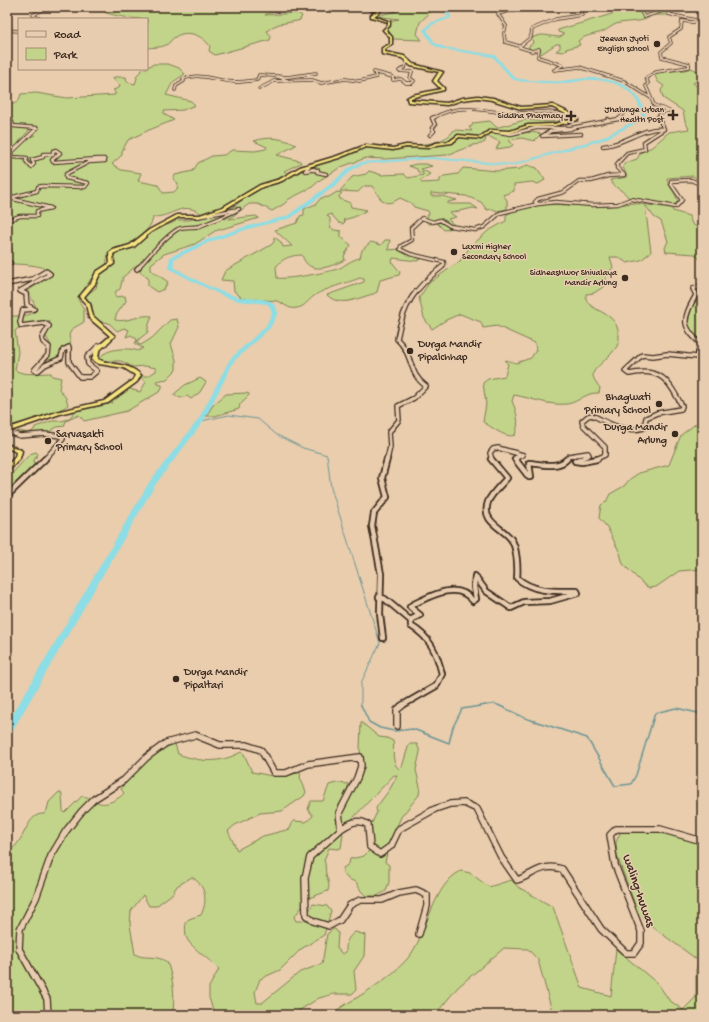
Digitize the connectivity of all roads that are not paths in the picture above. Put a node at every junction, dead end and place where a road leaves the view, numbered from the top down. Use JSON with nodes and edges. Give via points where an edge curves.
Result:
{"nodes":[{"id":1,"x":54,"y":7,"type":"edge"},
{"id":2,"x":369,"y":7,"type":"edge"},
{"id":3,"x":551,"y":7,"type":"edge"},
{"id":4,"x":587,"y":7,"type":"edge"},
{"id":5,"x":646,"y":7,"type":"edge"},
{"id":6,"x":674,"y":7,"type":"edge"},
{"id":7,"x":679,"y":7,"type":"edge"},
{"id":8,"x":702,"y":7,"type":"edge"},
{"id":9,"x":38,"y":18,"type":"edge"},
{"id":10,"x":702,"y":22,"type":"edge"},
{"id":11,"x":7,"y":30,"type":"edge"},
{"id":12,"x":18,"y":31,"type":"edge"},
{"id":13,"x":519,"y":46,"type":"junction"},
{"id":14,"x":408,"y":60,"type":"junction"},
{"id":15,"x":316,"y":73,"type":"dead end"},
{"id":16,"x":275,"y":76,"type":"junction"},
{"id":17,"x":291,"y":81,"type":"junction"},
{"id":18,"x":259,"y":89,"type":"dead end"},
{"id":19,"x":175,"y":90,"type":"dead end"},
{"id":20,"x":652,"y":99,"type":"junction"},
{"id":21,"x":623,"y":110,"type":"dead end"},
{"id":22,"x":7,"y":121,"type":"edge"},
{"id":23,"x":566,"y":123,"type":"junction"},
{"id":24,"x":571,"y":128,"type":"junction"},
{"id":25,"x":662,"y":129,"type":"junction"},
{"id":26,"x":491,"y":131,"type":"junction"},
{"id":27,"x":581,"y":134,"type":"dead end"},
{"id":28,"x":430,"y":135,"type":"dead end"},
{"id":29,"x":602,"y":146,"type":"dead end"},
{"id":30,"x":309,"y":166,"type":"junction"},
{"id":31,"x":326,"y":174,"type":"dead end"},
{"id":32,"x":702,"y":186,"type":"edge"},
{"id":33,"x":538,"y":204,"type":"junction"},
{"id":34,"x":196,"y":217,"type":"junction"},
{"id":35,"x":7,"y":223,"type":"edge"},
{"id":36,"x":7,"y":228,"type":"edge"},
{"id":37,"x":7,"y":233,"type":"edge"},
{"id":38,"x":7,"y":248,"type":"edge"},
{"id":39,"x":7,"y":253,"type":"edge"},
{"id":40,"x":7,"y":261,"type":"edge"},
{"id":41,"x":7,"y":264,"type":"edge"},
{"id":42,"x":137,"y":269,"type":"dead end"},
{"id":43,"x":702,"y":278,"type":"edge"},
{"id":44,"x":7,"y":284,"type":"edge"},
{"id":45,"x":105,"y":344,"type":"junction"},
{"id":46,"x":702,"y":346,"type":"edge"},
{"id":47,"x":7,"y":432,"type":"edge"},
{"id":48,"x":7,"y":446,"type":"edge"},
{"id":49,"x":7,"y":470,"type":"edge"},
{"id":50,"x":7,"y":496,"type":"edge"},
{"id":51,"x":380,"y":597,"type":"junction"},
{"id":52,"x":411,"y":620,"type":"junction"},
{"id":53,"x":383,"y":638,"type":"dead end"},
{"id":54,"x":397,"y":726,"type":"dead end"},
{"id":55,"x":341,"y":829,"type":"junction"},
{"id":56,"x":702,"y":841,"type":"edge"},
{"id":57,"x":420,"y":934,"type":"dead end"},
{"id":58,"x":48,"y":1015,"type":"edge"}],
"edges":[{"from":1,"to":9,"type":"street","via":[[33,15]]},
{"from":2,"to":14,"type":"highway","via":[[380,11],[372,16],[389,22],[390,25],[384,30],[390,37],[391,44],[383,49],[382,53]]},
{"from":3,"to":13,"type":"street","via":[[521,8],[498,14],[506,26],[504,42]]},
{"from":4,"to":13,"type":"street","via":[[580,10],[582,15],[561,16],[532,28],[531,38]]},
{"from":5,"to":6,"type":"street","via":[[640,10],[644,17]]},
{"from":7,"to":8,"type":"street"},
{"from":7,"to":10,"type":"street","via":[[668,14]]},
{"from":10,"to":20,"type":"street","via":[[683,21],[681,29],[669,37],[670,43],[662,50],[661,56],[690,65],[680,70],[663,70],[647,76],[646,86]]},
{"from":11,"to":12,"type":"street"},
{"from":13,"to":20,"type":"street","via":[[532,51],[539,49],[538,56],[563,65],[554,70],[579,67],[624,81]]},
{"from":14,"to":17,"type":"street","via":[[406,68],[399,71],[412,72],[412,83],[393,80],[393,76],[376,72],[376,77],[360,81]]},
{"from":14,"to":23,"type":"highway","via":[[412,65],[441,72],[434,81],[443,89],[413,96],[408,98],[409,101],[447,104],[462,98],[478,98],[492,99],[521,108],[555,106],[577,119]]},
{"from":15,"to":16,"type":"street","via":[[288,78]]},
{"from":16,"to":17,"type":"street"},
{"from":16,"to":19,"type":"street","via":[[259,75],[257,80],[244,82],[190,76],[183,79],[184,82],[176,86]]},
{"from":17,"to":18,"type":"street","via":[[273,81]]},
{"from":20,"to":25,"type":"street","via":[[654,105],[669,111],[659,115]]},
{"from":21,"to":24,"type":"street","via":[[625,112],[619,119]]},
{"from":22,"to":35,"type":"street","via":[[12,122],[13,126],[37,128],[10,154],[12,157],[27,158],[29,166],[34,164],[32,160],[43,157],[43,154],[53,154],[56,150],[60,153],[52,160],[53,162],[66,163],[92,158],[105,161],[89,162],[66,174],[66,178],[88,183],[84,187],[42,186],[36,191],[9,198],[51,208],[37,211],[37,216],[12,218]]},
{"from":23,"to":26,"type":"highway","via":[[528,126],[510,132]]},
{"from":23,"to":28,"type":"street","via":[[562,120],[566,116],[550,111],[510,113],[455,108],[432,118],[434,131]]},
{"from":24,"to":26,"type":"street","via":[[536,128],[511,134]]},
{"from":24,"to":27,"type":"street","via":[[551,131],[542,136]]},
{"from":25,"to":29,"type":"street","via":[[653,128],[613,145]]},
{"from":25,"to":33,"type":"street","via":[[644,142],[645,149],[622,156],[616,166],[623,176],[579,181],[564,192],[538,199],[535,202]]},
{"from":26,"to":30,"type":"highway","via":[[481,138],[458,136],[451,142],[428,147],[406,146],[393,149],[366,146],[338,158]]},
{"from":30,"to":31,"type":"street","via":[[305,171],[314,169],[312,170]]},
{"from":30,"to":34,"type":"highway","via":[[281,180],[261,186],[224,208]]},
{"from":32,"to":33,"type":"street","via":[[691,180],[671,181],[670,184],[682,200],[676,207],[631,200],[615,204]]},
{"from":33,"to":51,"type":"street","via":[[504,212],[484,227],[475,230],[450,226],[440,220],[433,222],[422,218],[411,228],[412,240],[401,246],[402,252],[432,257],[444,262],[444,265],[421,284],[403,310],[398,330],[397,338],[406,348],[415,375],[420,383],[426,386],[414,398],[398,406],[399,420],[389,432],[390,447],[382,478],[387,497],[372,519],[373,541],[381,574]]},
{"from":34,"to":42,"type":"street","via":[[239,209],[220,219],[179,229],[154,250]]},
{"from":34,"to":45,"type":"highway","via":[[178,216],[150,231],[132,246],[111,254],[112,263],[98,273],[82,297],[88,304],[91,317],[112,336]]},
{"from":36,"to":37,"type":"street"},
{"from":38,"to":39,"type":"street","via":[[10,250]]},
{"from":40,"to":41,"type":"street","via":[[11,263]]},
{"from":43,"to":46,"type":"street","via":[[702,286],[694,289],[696,295],[689,308],[686,323],[690,334]]},
{"from":44,"to":45,"type":"street","via":[[32,279],[46,271],[50,274],[20,291],[26,294],[27,305],[34,309],[23,310],[21,326],[44,323],[49,326],[42,338],[42,342],[48,347],[48,355],[34,370],[38,371],[61,358],[63,350],[69,347],[71,366],[80,377],[88,378],[97,371],[88,364],[87,357],[98,346]]},
{"from":45,"to":47,"type":"highway","via":[[97,350],[95,360],[131,369],[138,375],[135,381],[106,402],[62,412]]},
{"from":46,"to":52,"type":"street","via":[[698,357],[642,355],[632,368],[625,371],[629,374],[654,372],[671,385],[682,406],[680,409],[657,413],[646,418],[644,428],[630,432],[590,415],[586,417],[582,421],[583,425],[605,447],[605,455],[575,461],[589,455],[586,452],[569,456],[557,465],[529,463],[529,477],[516,462],[515,458],[523,455],[498,448],[490,453],[491,459],[507,478],[488,502],[488,517],[494,527],[512,540],[518,566],[517,578],[544,591],[578,593],[550,601],[506,607],[484,589],[475,576],[476,599],[473,601],[466,593],[458,590],[428,597],[412,604],[412,610],[420,615]]},
{"from":47,"to":50,"type":"street","via":[[24,437],[56,435],[63,439]]},
{"from":48,"to":49,"type":"highway","via":[[19,451],[18,457]]},
{"from":51,"to":52,"type":"street","via":[[406,619]]},
{"from":51,"to":53,"type":"street"},
{"from":52,"to":54,"type":"street","via":[[411,626],[428,640],[434,649],[442,674],[436,686],[397,710]]},
{"from":55,"to":56,"type":"street","name":"waling-huwas","via":[[353,821],[368,824],[370,846],[380,854],[391,846],[399,829],[435,809],[464,803],[477,809],[501,857],[517,880],[538,868],[552,865],[562,869],[601,929],[626,954],[634,953],[641,943],[641,931],[615,866],[610,835],[616,829],[658,829]]},
{"from":55,"to":57,"type":"street","via":[[310,857],[305,878],[306,915],[313,921],[329,926],[340,920],[350,905],[360,900],[382,900],[416,890],[427,895]]},
{"from":55,"to":58,"type":"street","via":[[339,813],[357,778],[361,766],[360,757],[308,764],[286,772],[274,773],[260,750],[246,745],[220,745],[195,735],[166,743],[147,756],[124,780],[94,799],[66,831],[51,856],[36,898],[20,929],[19,949],[48,1000]]}]}
